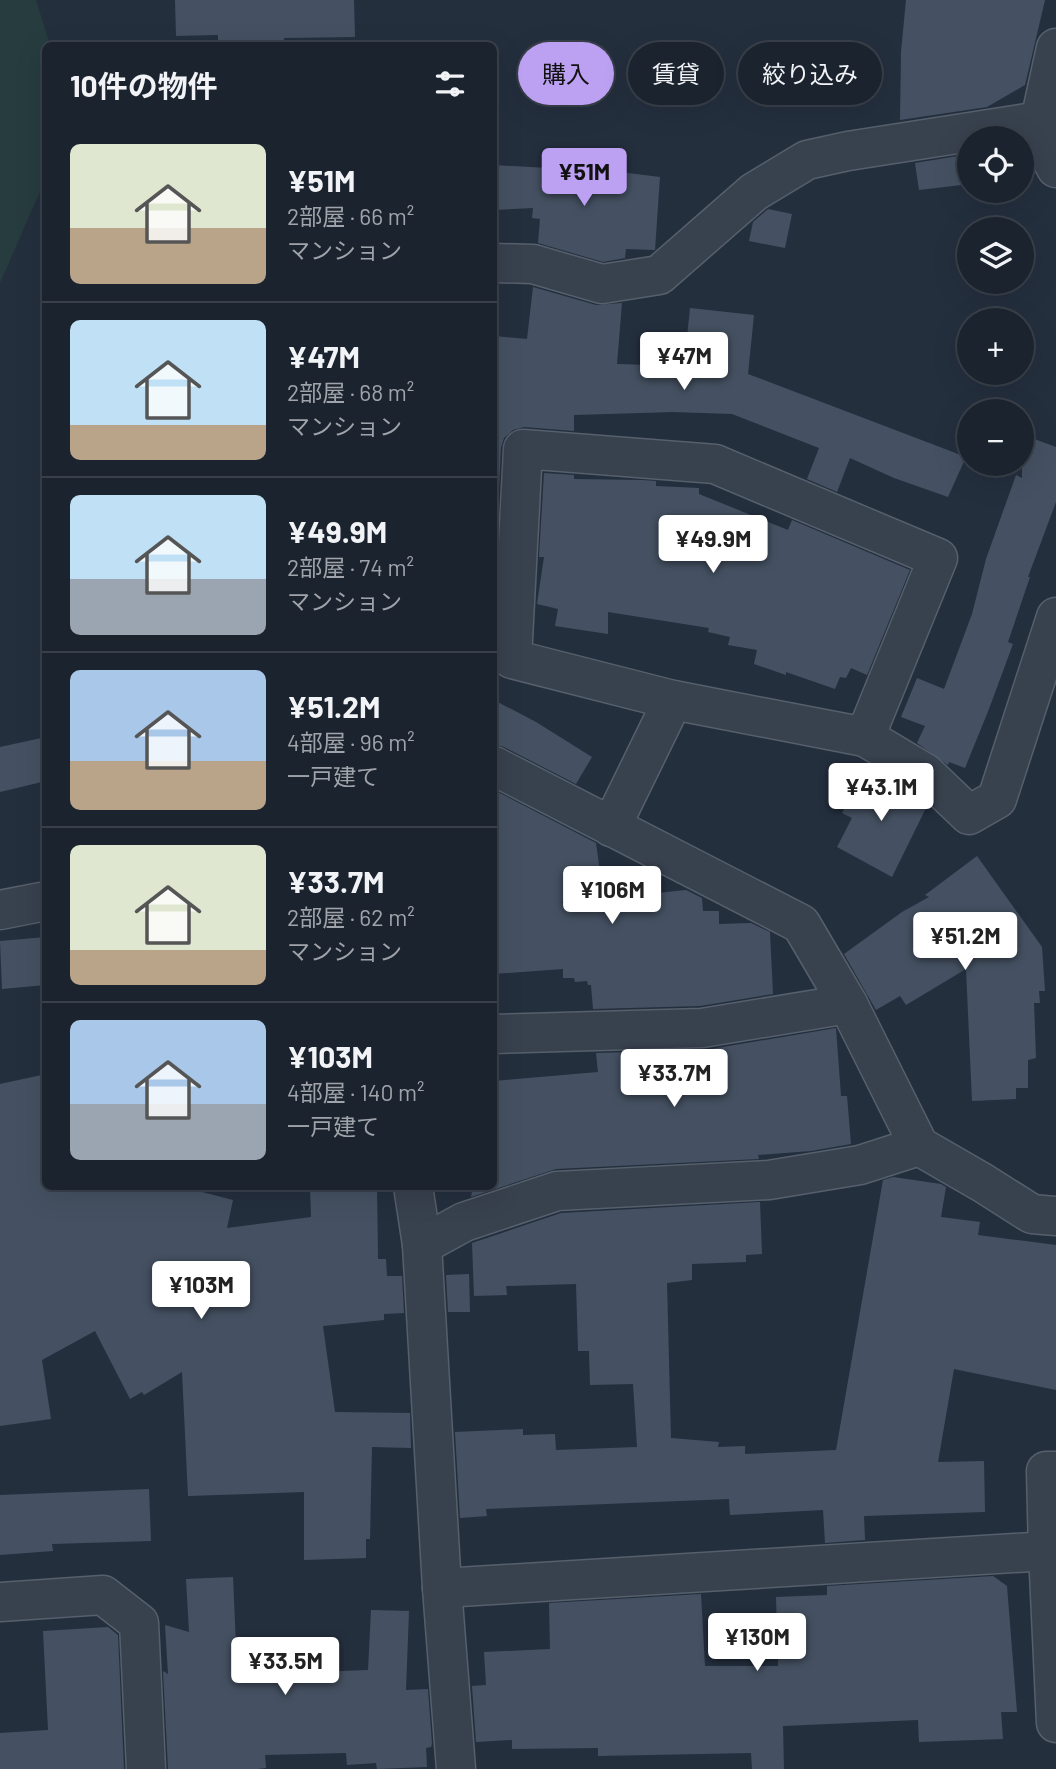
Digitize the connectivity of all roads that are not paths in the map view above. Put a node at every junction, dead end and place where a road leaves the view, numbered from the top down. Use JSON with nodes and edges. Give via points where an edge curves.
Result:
{"nodes":[{"id":1,"x":1056,"y":48,"type":"edge"},
{"id":2,"x":1048,"y":120,"type":"edge"},
{"id":3,"x":1056,"y":167,"type":"edge"},
{"id":4,"x":497,"y":263,"type":"edge"},
{"id":5,"x":1056,"y":617,"type":"edge"},
{"id":6,"x":673,"y":700,"type":"junction"},
{"id":7,"x":865,"y":737,"type":"junction"},
{"id":8,"x":497,"y":767,"type":"edge"},
{"id":9,"x":611,"y":827,"type":"junction"},
{"id":10,"x":42,"y":902,"type":"edge"},
{"id":11,"x":0,"y":910,"type":"edge"},
{"id":12,"x":848,"y":1004,"type":"junction"},
{"id":13,"x":497,"y":1034,"type":"edge"},
{"id":14,"x":919,"y":1146,"type":"junction"},
{"id":15,"x":414,"y":1190,"type":"edge"},
{"id":16,"x":1056,"y":1216,"type":"edge"},
{"id":17,"x":422,"y":1245,"type":"junction"},
{"id":18,"x":1056,"y":1471,"type":"edge"},
{"id":19,"x":1048,"y":1551,"type":"junction"},
{"id":20,"x":442,"y":1588,"type":"junction"},
{"id":21,"x":0,"y":1602,"type":"edge"},
{"id":22,"x":1056,"y":1723,"type":"edge"},
{"id":23,"x":146,"y":1769,"type":"edge"},
{"id":24,"x":456,"y":1769,"type":"edge"}],
"edges":[{"from":1,"to":2,"type":"street"},
{"from":2,"to":3,"type":"street","via":[[1046,149]]},
{"from":2,"to":4,"type":"street","via":[[807,160],[754,192],[659,275],[602,284],[533,264]]},
{"from":5,"to":7,"type":"street","via":[[997,799],[968,815],[925,773]]},
{"from":6,"to":7,"type":"street"},
{"from":6,"to":7,"type":"street","via":[[512,659],[523,449],[715,464],[938,558]]},
{"from":6,"to":9,"type":"street"},
{"from":8,"to":9,"type":"street"},
{"from":9,"to":12,"type":"street","via":[[801,924]]},
{"from":10,"to":11,"type":"street"},
{"from":12,"to":13,"type":"street","via":[[702,1028]]},
{"from":12,"to":14,"type":"street"},
{"from":14,"to":16,"type":"street","via":[[1032,1214]]},
{"from":14,"to":17,"type":"street","via":[[860,1165],[769,1180],[557,1191],[464,1222]]},
{"from":15,"to":17,"type":"street"},
{"from":17,"to":20,"type":"street"},
{"from":18,"to":19,"type":"street","via":[[1046,1471]]},
{"from":19,"to":20,"type":"street"},
{"from":19,"to":22,"type":"street"},
{"from":20,"to":24,"type":"street"},
{"from":21,"to":23,"type":"street","via":[[103,1595],[139,1623]]}]}
